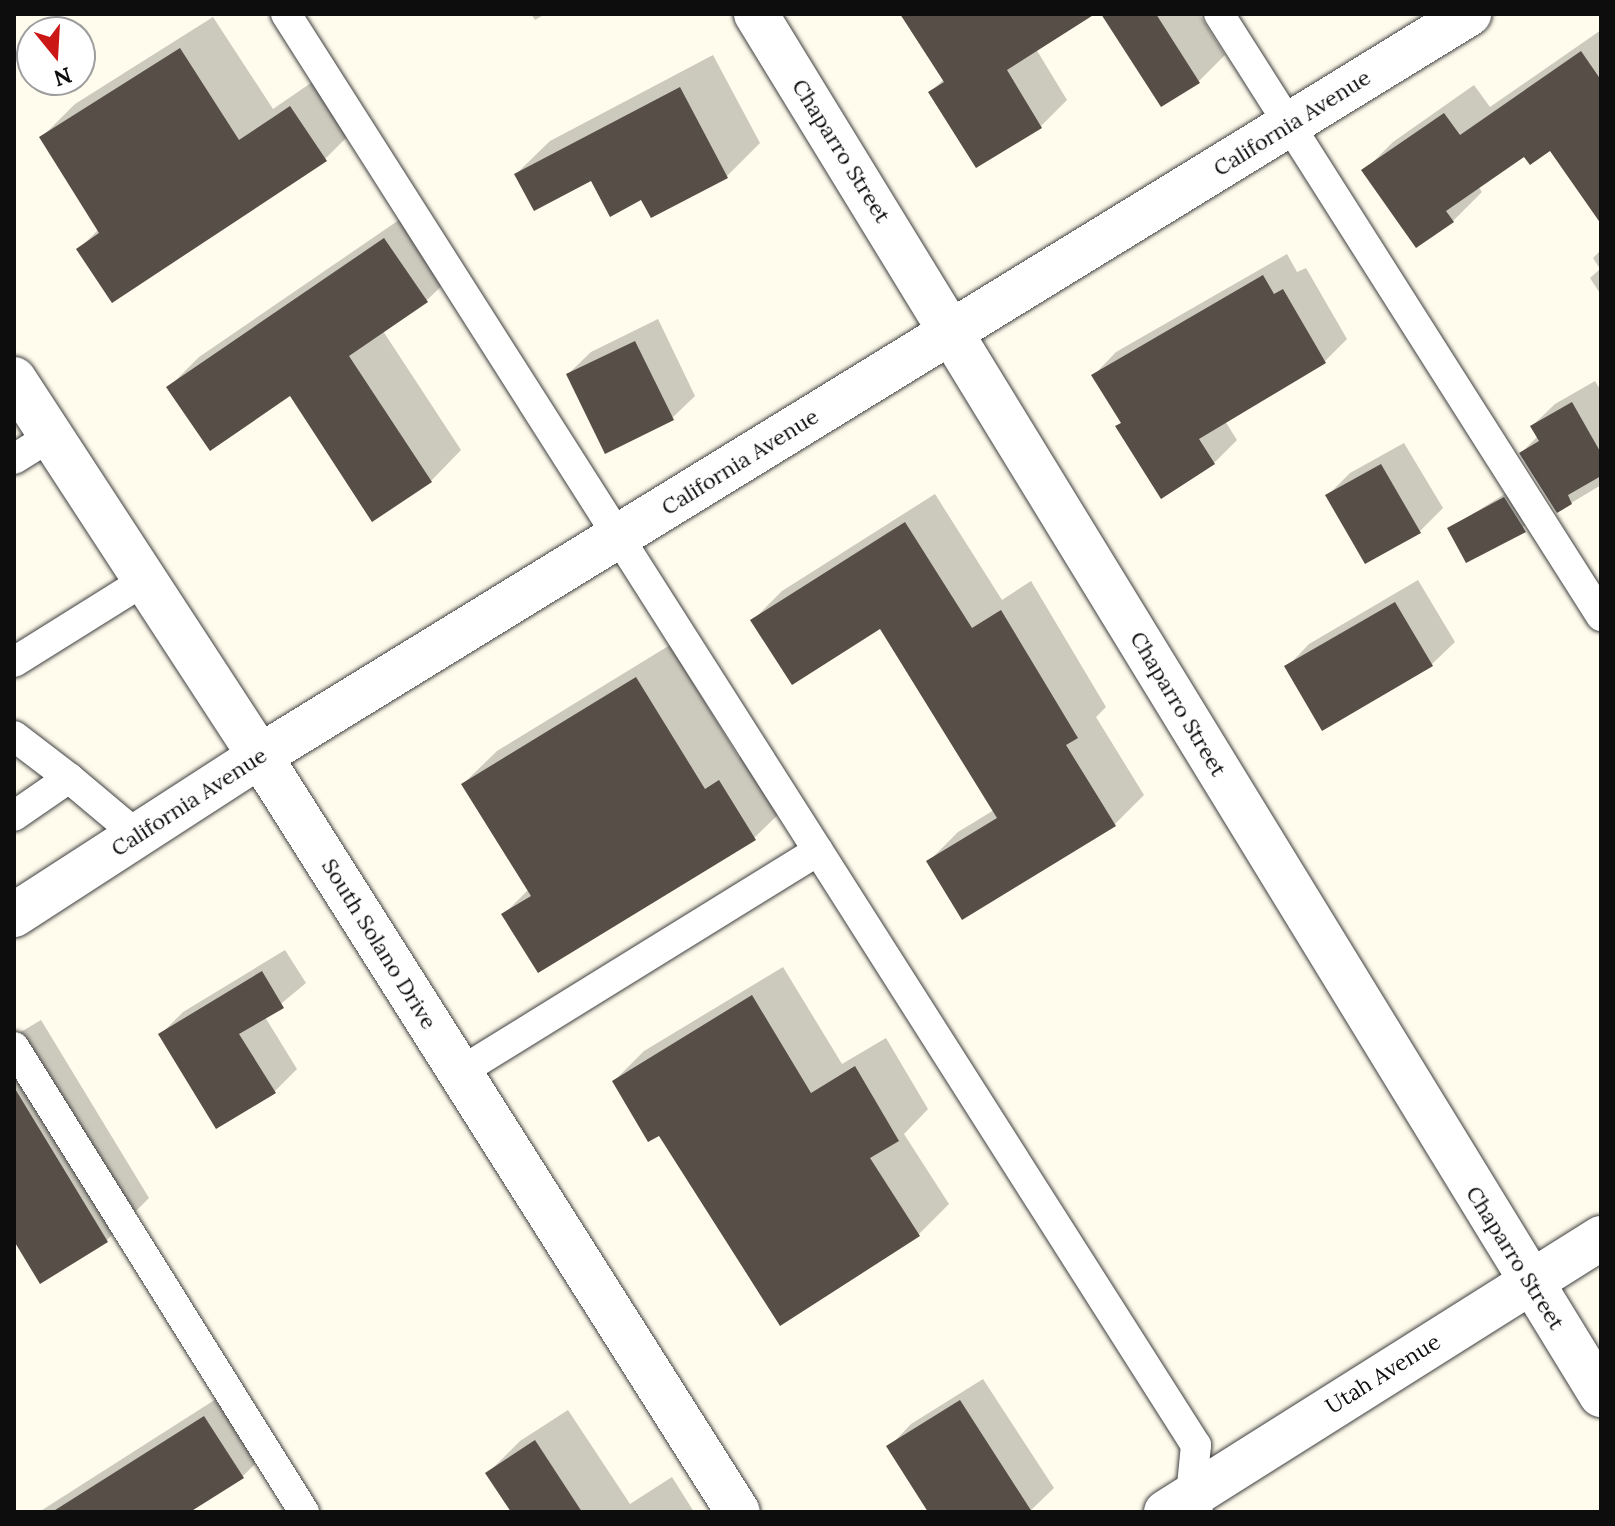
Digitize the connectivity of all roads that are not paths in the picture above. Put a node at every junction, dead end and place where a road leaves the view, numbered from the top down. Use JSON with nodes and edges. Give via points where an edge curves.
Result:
{"nodes":[{"id":1,"x":286,"y":14,"type":"edge"},
{"id":2,"x":756,"y":14,"type":"edge"},
{"id":3,"x":1219,"y":14,"type":"edge"},
{"id":4,"x":1469,"y":14,"type":"edge"},
{"id":5,"x":1288,"y":126,"type":"junction"},
{"id":6,"x":952,"y":331,"type":"junction"},
{"id":7,"x":14,"y":379,"type":"edge"},
{"id":8,"x":51,"y":436,"type":"junction"},
{"id":9,"x":14,"y":459,"type":"edge"},
{"id":10,"x":617,"y":537,"type":"junction"},
{"id":11,"x":145,"y":580,"type":"junction"},
{"id":12,"x":1601,"y":616,"type":"edge"},
{"id":13,"x":14,"y":662,"type":"edge"},
{"id":14,"x":14,"y":736,"type":"edge"},
{"id":15,"x":260,"y":756,"type":"junction"},
{"id":16,"x":69,"y":778,"type":"junction"},
{"id":17,"x":14,"y":816,"type":"edge"},
{"id":18,"x":137,"y":835,"type":"junction"},
{"id":19,"x":818,"y":851,"type":"junction"},
{"id":20,"x":14,"y":915,"type":"edge"},
{"id":21,"x":14,"y":1047,"type":"edge"},
{"id":22,"x":460,"y":1072,"type":"junction"},
{"id":23,"x":1601,"y":1238,"type":"edge"},
{"id":24,"x":1528,"y":1282,"type":"junction"},
{"id":25,"x":1601,"y":1395,"type":"edge"},
{"id":26,"x":1186,"y":1507,"type":"edge"},
{"id":27,"x":304,"y":1512,"type":"edge"},
{"id":28,"x":738,"y":1512,"type":"edge"}],
"edges":[{"from":1,"to":10,"type":"lane"},
{"from":2,"to":6,"type":"street","name":"Chaparro Street"},
{"from":3,"to":5,"type":"lane"},
{"from":4,"to":5,"type":"street","name":"California Avenue"},
{"from":5,"to":6,"type":"street","name":"California Avenue"},
{"from":5,"to":12,"type":"lane"},
{"from":6,"to":10,"type":"street","name":"California Avenue"},
{"from":6,"to":24,"type":"street","name":"Chaparro Street"},
{"from":7,"to":8,"type":"street","name":"South Solano Drive"},
{"from":8,"to":9,"type":"lane"},
{"from":8,"to":11,"type":"street","name":"South Solano Drive"},
{"from":10,"to":15,"type":"street","name":"California Avenue"},
{"from":10,"to":19,"type":"lane"},
{"from":11,"to":13,"type":"lane"},
{"from":11,"to":15,"type":"street","name":"South Solano Drive"},
{"from":14,"to":16,"type":"lane"},
{"from":15,"to":18,"type":"street","name":"California Avenue"},
{"from":15,"to":22,"type":"street","name":"South Solano Drive"},
{"from":16,"to":17,"type":"lane"},
{"from":16,"to":18,"type":"lane"},
{"from":18,"to":20,"type":"street","name":"California Avenue"},
{"from":19,"to":22,"type":"lane"},
{"from":19,"to":26,"type":"lane","via":[[1196,1445]]},
{"from":21,"to":27,"type":"lane"},
{"from":22,"to":28,"type":"street","name":"South Solano Drive"},
{"from":23,"to":24,"type":"street","name":"Utah Avenue"},
{"from":24,"to":25,"type":"street","name":"Chaparro Street"},
{"from":24,"to":26,"type":"street","name":"Utah Avenue"}]}
